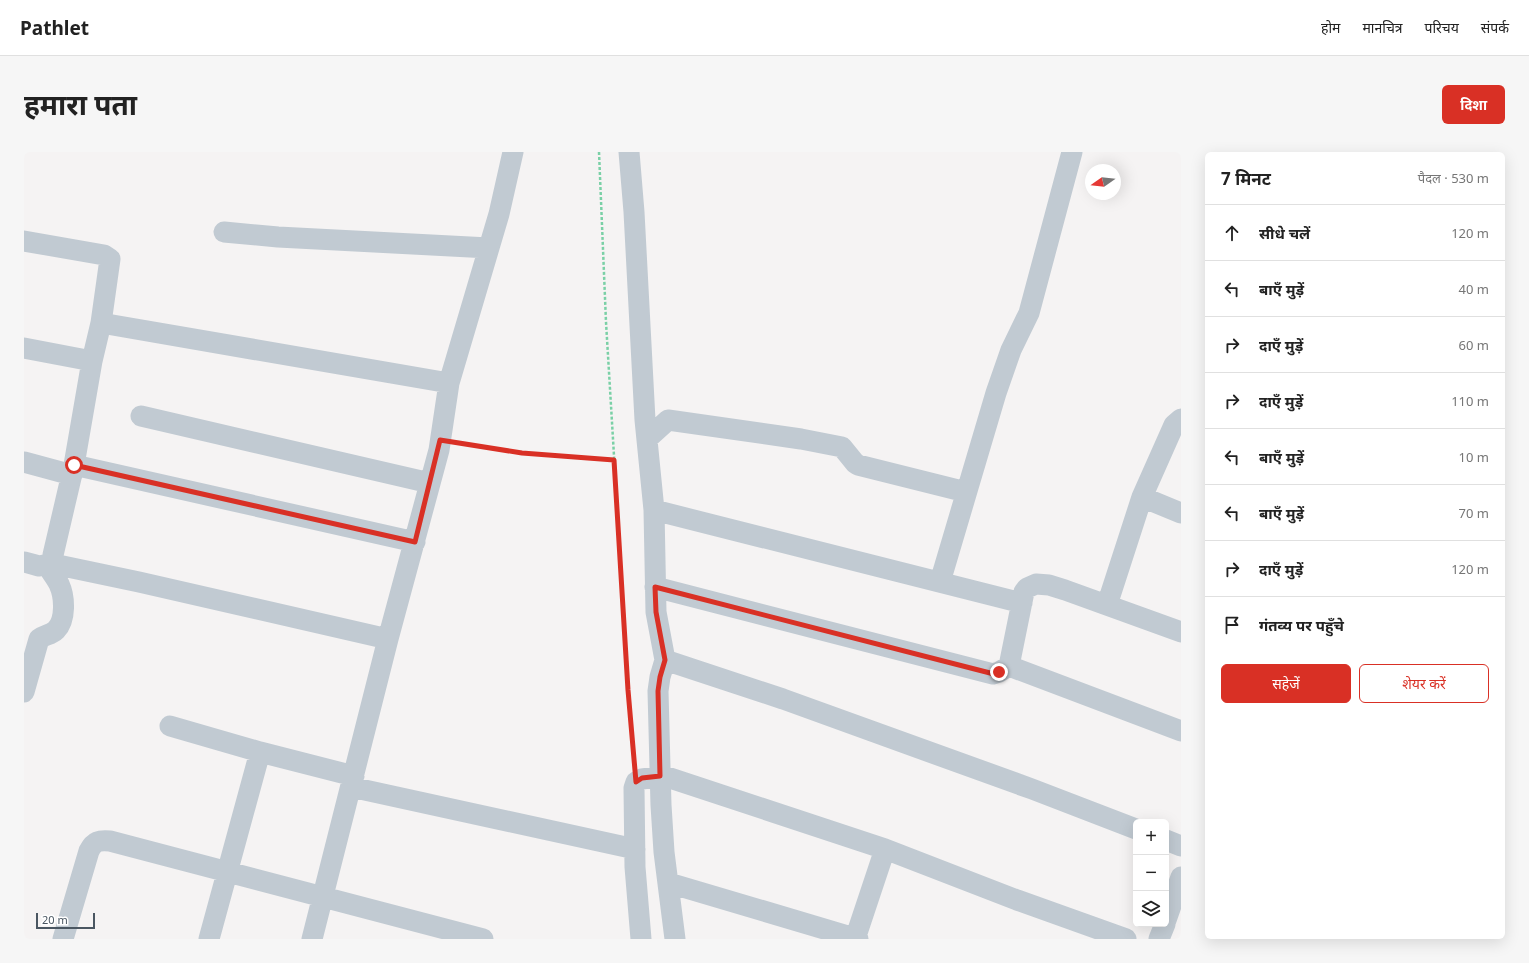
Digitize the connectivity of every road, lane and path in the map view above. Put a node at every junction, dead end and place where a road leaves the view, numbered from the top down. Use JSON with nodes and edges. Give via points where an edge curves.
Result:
{"nodes":[{"id":1,"x":513,"y":152,"type":"edge"},
{"id":2,"x":599,"y":152,"type":"edge"},
{"id":3,"x":629,"y":152,"type":"edge"},
{"id":4,"x":1072,"y":152,"type":"edge"},
{"id":5,"x":224,"y":232,"type":"dead end"},
{"id":6,"x":24,"y":241,"type":"edge"},
{"id":7,"x":489,"y":248,"type":"junction"},
{"id":8,"x":101,"y":323,"type":"junction"},
{"id":9,"x":24,"y":348,"type":"edge"},
{"id":10,"x":92,"y":361,"type":"junction"},
{"id":11,"x":450,"y":383,"type":"junction"},
{"id":12,"x":141,"y":416,"type":"dead end"},
{"id":13,"x":1181,"y":419,"type":"edge"},
{"id":14,"x":646,"y":439,"type":"junction"},
{"id":15,"x":440,"y":440,"type":"junction"},
{"id":16,"x":614,"y":460,"type":"junction"},
{"id":17,"x":24,"y":462,"type":"edge"},
{"id":18,"x":73,"y":470,"type":"junction"},
{"id":19,"x":430,"y":483,"type":"junction"},
{"id":20,"x":966,"y":492,"type":"junction"},
{"id":21,"x":1142,"y":497,"type":"junction"},
{"id":22,"x":654,"y":510,"type":"junction"},
{"id":23,"x":1181,"y":513,"type":"edge"},
{"id":24,"x":415,"y":542,"type":"junction"},
{"id":25,"x":24,"y":562,"type":"edge"},
{"id":26,"x":50,"y":564,"type":"junction"},
{"id":27,"x":940,"y":582,"type":"junction"},
{"id":28,"x":655,"y":587,"type":"junction"},
{"id":29,"x":1022,"y":603,"type":"junction"},
{"id":30,"x":1107,"y":605,"type":"junction"},
{"id":31,"x":1181,"y":632,"type":"edge"},
{"id":32,"x":388,"y":639,"type":"junction"},
{"id":33,"x":665,"y":660,"type":"junction"},
{"id":34,"x":1009,"y":666,"type":"junction"},
{"id":35,"x":24,"y":692,"type":"edge"},
{"id":36,"x":170,"y":726,"type":"dead end"},
{"id":37,"x":1181,"y":731,"type":"edge"},
{"id":38,"x":260,"y":752,"type":"junction"},
{"id":39,"x":648,"y":778,"type":"junction"},
{"id":40,"x":353,"y":781,"type":"junction"},
{"id":41,"x":1133,"y":828,"type":"edge"},
{"id":42,"x":1169,"y":841,"type":"edge"},
{"id":43,"x":1181,"y":846,"type":"edge"},
{"id":44,"x":635,"y":849,"type":"junction"},
{"id":45,"x":885,"y":849,"type":"junction"},
{"id":46,"x":227,"y":871,"type":"junction"},
{"id":47,"x":1181,"y":878,"type":"edge"},
{"id":48,"x":669,"y":883,"type":"junction"},
{"id":49,"x":323,"y":898,"type":"junction"},
{"id":50,"x":1169,"y":912,"type":"edge"},
{"id":51,"x":1163,"y":927,"type":"edge"},
{"id":52,"x":63,"y":939,"type":"edge"},
{"id":53,"x":209,"y":939,"type":"edge"},
{"id":54,"x":312,"y":939,"type":"edge"},
{"id":55,"x":483,"y":939,"type":"edge"},
{"id":56,"x":641,"y":939,"type":"edge"},
{"id":57,"x":675,"y":939,"type":"edge"},
{"id":58,"x":856,"y":939,"type":"edge"},
{"id":59,"x":1126,"y":939,"type":"edge"},
{"id":60,"x":1159,"y":939,"type":"edge"}],
"edges":[{"from":1,"to":7,"type":"street"},
{"from":2,"to":16,"type":"path"},
{"from":3,"to":14,"type":"street"},
{"from":4,"to":20,"type":"street","via":[[1028,313],[1011,350],[996,393]]},
{"from":5,"to":7,"type":"street"},
{"from":6,"to":8,"type":"street","via":[[104,255],[110,259]]},
{"from":7,"to":11,"type":"street"},
{"from":8,"to":10,"type":"street"},
{"from":8,"to":11,"type":"street"},
{"from":9,"to":10,"type":"street"},
{"from":10,"to":18,"type":"street"},
{"from":11,"to":15,"type":"street"},
{"from":12,"to":19,"type":"street"},
{"from":13,"to":21,"type":"street","via":[[1174,425]]},
{"from":14,"to":20,"type":"street","via":[[668,420],[801,439],[842,447],[858,465]]},
{"from":14,"to":22,"type":"street"},
{"from":15,"to":16,"type":"path","via":[[522,453]]},
{"from":15,"to":19,"type":"street"},
{"from":16,"to":39,"type":"path","via":[[628,690]]},
{"from":17,"to":18,"type":"street"},
{"from":18,"to":24,"type":"street"},
{"from":18,"to":26,"type":"street"},
{"from":19,"to":24,"type":"street"},
{"from":20,"to":27,"type":"street"},
{"from":21,"to":23,"type":"street"},
{"from":21,"to":30,"type":"street"},
{"from":22,"to":27,"type":"street"},
{"from":22,"to":28,"type":"street"},
{"from":24,"to":32,"type":"street"},
{"from":25,"to":26,"type":"street","via":[[40,566]]},
{"from":26,"to":32,"type":"street"},
{"from":26,"to":35,"type":"street","via":[[62,596],[62,620],[55,631],[39,639]]},
{"from":27,"to":29,"type":"street"},
{"from":28,"to":33,"type":"street","via":[[656,612]]},
{"from":28,"to":34,"type":"street","via":[[994,674]]},
{"from":29,"to":30,"type":"street","via":[[1027,588],[1042,583]]},
{"from":29,"to":34,"type":"street"},
{"from":30,"to":31,"type":"street"},
{"from":32,"to":40,"type":"street"},
{"from":33,"to":39,"type":"street","via":[[660,677]]},
{"from":33,"to":41,"type":"street","via":[[790,701]]},
{"from":34,"to":37,"type":"street"},
{"from":36,"to":38,"type":"street"},
{"from":38,"to":40,"type":"street"},
{"from":38,"to":46,"type":"street"},
{"from":39,"to":44,"type":"street","via":[[633,796]]},
{"from":39,"to":45,"type":"street","via":[[667,776]]},
{"from":39,"to":48,"type":"street"},
{"from":40,"to":44,"type":"street"},
{"from":40,"to":49,"type":"street"},
{"from":42,"to":43,"type":"street"},
{"from":44,"to":56,"type":"street"},
{"from":45,"to":58,"type":"street"},
{"from":45,"to":59,"type":"street"},
{"from":46,"to":49,"type":"street"},
{"from":46,"to":52,"type":"street","via":[[110,841],[96,842],[89,851]]},
{"from":46,"to":53,"type":"street"},
{"from":47,"to":50,"type":"street"},
{"from":48,"to":57,"type":"street"},
{"from":48,"to":58,"type":"street"},
{"from":49,"to":54,"type":"street"},
{"from":49,"to":55,"type":"street"},
{"from":51,"to":60,"type":"street"}]}
